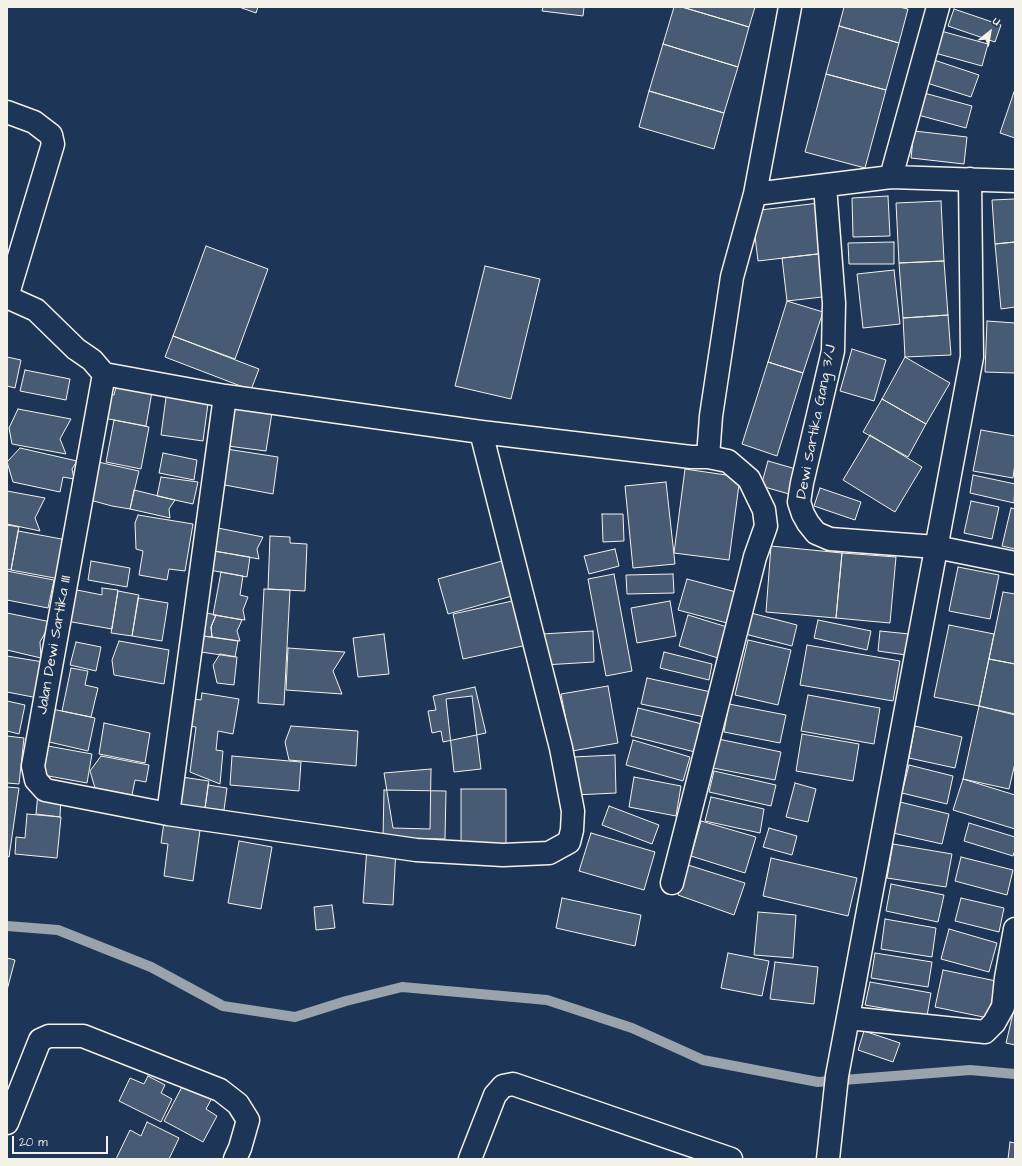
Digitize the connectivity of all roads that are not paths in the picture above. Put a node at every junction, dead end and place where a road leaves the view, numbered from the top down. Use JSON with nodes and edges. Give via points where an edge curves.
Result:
{"nodes":[{"id":1,"x":790,"y":7,"type":"edge"},
{"id":2,"x":938,"y":7,"type":"edge"},
{"id":3,"x":7,"y":112,"type":"edge"},
{"id":4,"x":891,"y":177,"type":"junction"},
{"id":5,"x":970,"y":179,"type":"junction"},
{"id":6,"x":1015,"y":181,"type":"edge"},
{"id":7,"x":825,"y":186,"type":"junction"},
{"id":8,"x":755,"y":194,"type":"junction"},
{"id":9,"x":7,"y":297,"type":"edge"},
{"id":10,"x":104,"y":374,"type":"junction"},
{"id":11,"x":225,"y":396,"type":"junction"},
{"id":12,"x":481,"y":432,"type":"junction"},
{"id":13,"x":708,"y":457,"type":"junction"},
{"id":14,"x":936,"y":547,"type":"junction"},
{"id":15,"x":1015,"y":563,"type":"edge"},
{"id":16,"x":168,"y":814,"type":"junction"},
{"id":17,"x":672,"y":883,"type":"dead end"},
{"id":18,"x":1015,"y":929,"type":"edge"},
{"id":19,"x":848,"y":1018,"type":"junction"},
{"id":20,"x":7,"y":1123,"type":"edge"},
{"id":21,"x":235,"y":1159,"type":"edge"},
{"id":22,"x":470,"y":1159,"type":"edge"},
{"id":23,"x":731,"y":1159,"type":"edge"},
{"id":24,"x":828,"y":1159,"type":"edge"}],
"edges":[{"from":1,"to":8,"type":"street"},
{"from":2,"to":4,"type":"street"},
{"from":3,"to":9,"type":"street","via":[[34,122],[51,135],[53,144]]},
{"from":4,"to":5,"type":"street"},
{"from":4,"to":7,"type":"street"},
{"from":5,"to":6,"type":"street"},
{"from":5,"to":14,"type":"street","via":[[972,357]]},
{"from":7,"to":8,"type":"street"},
{"from":7,"to":14,"type":"street","name":"Dewi Sartika Gang 3/J","via":[[834,303],[833,351],[799,502],[803,514],[816,533],[830,539]]},
{"from":8,"to":13,"type":"street","via":[[732,276],[711,416]]},
{"from":9,"to":10,"type":"street","via":[[36,310]]},
{"from":10,"to":11,"type":"street"},
{"from":10,"to":16,"type":"street","name":"Jalan Dewi Sartika III","via":[[33,766],[36,780],[45,790]]},
{"from":11,"to":12,"type":"street"},
{"from":11,"to":16,"type":"street"},
{"from":12,"to":13,"type":"street"},
{"from":12,"to":16,"type":"street","name":"Jalan Dewi Sartika III","via":[[561,748],[573,811],[569,842],[549,853],[502,854],[416,850]]},
{"from":13,"to":17,"type":"street","via":[[728,461],[749,479],[764,510],[766,526]]},
{"from":14,"to":15,"type":"street","name":"Dewi Sartika Gang 3/J"},
{"from":14,"to":19,"type":"street"},
{"from":18,"to":19,"type":"street","via":[[1003,1007],[994,1023],[984,1032]]},
{"from":19,"to":24,"type":"street","via":[[836,1083]]},
{"from":20,"to":21,"type":"street","via":[[40,1040],[49,1036],[83,1036],[220,1090],[238,1104],[248,1120]]},
{"from":22,"to":23,"type":"street","via":[[495,1095],[503,1086],[513,1084]]}]}
